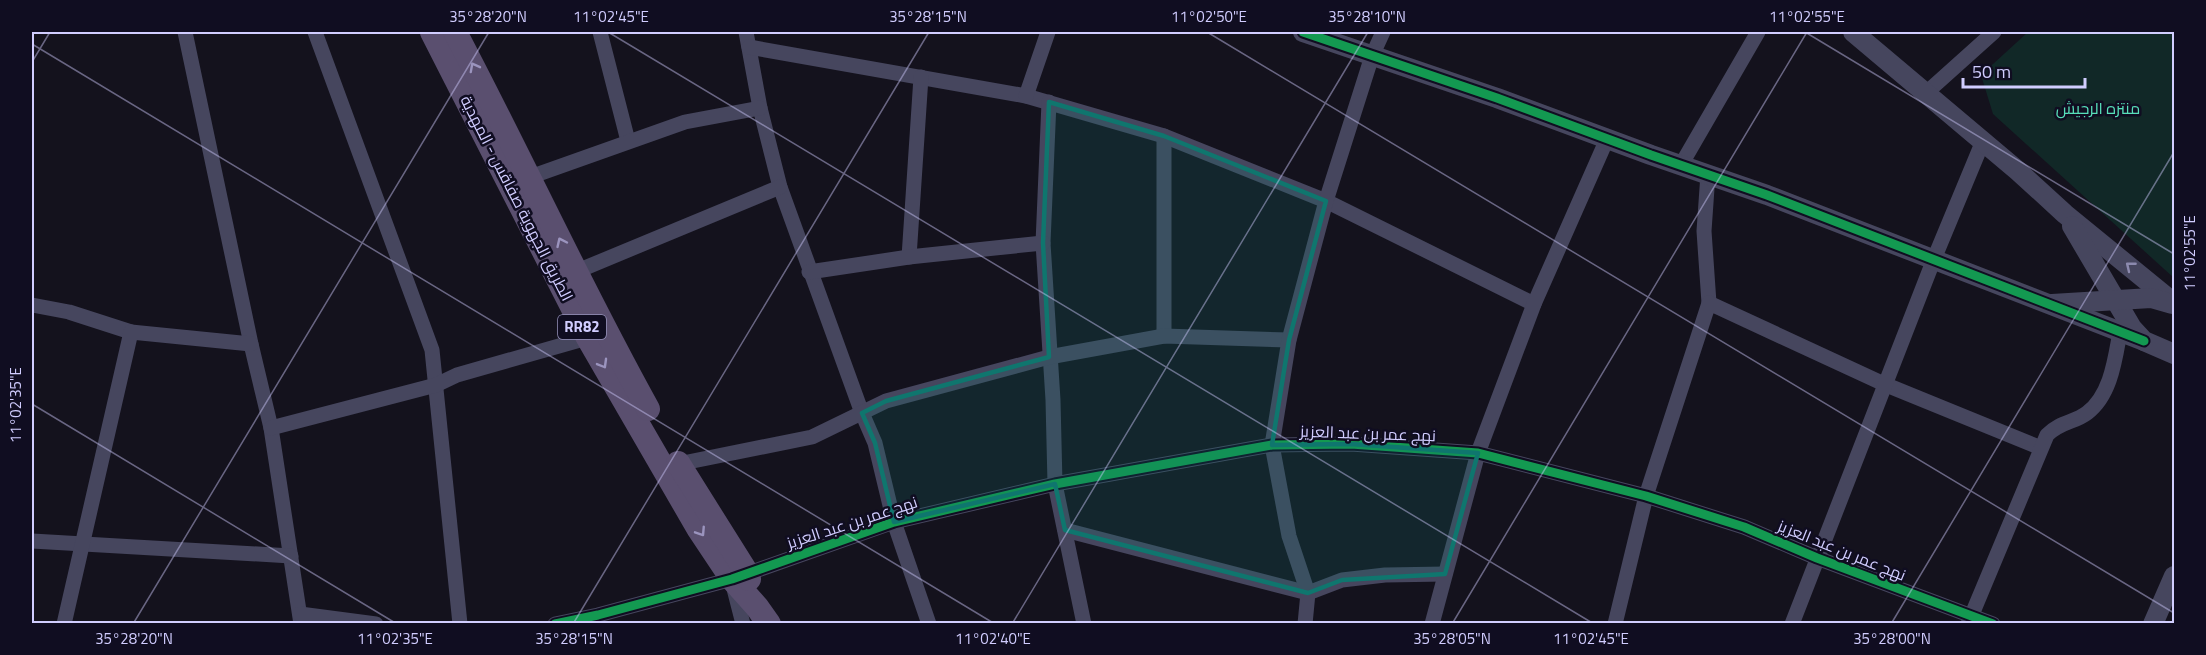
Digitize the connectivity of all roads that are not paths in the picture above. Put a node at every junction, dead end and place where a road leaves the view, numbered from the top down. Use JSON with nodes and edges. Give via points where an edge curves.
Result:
{"nodes":[{"id":1,"x":315,"y":32,"type":"edge"},
{"id":2,"x":432,"y":32,"type":"edge"},
{"id":3,"x":455,"y":32,"type":"edge"},
{"id":4,"x":600,"y":32,"type":"edge"},
{"id":5,"x":1048,"y":32,"type":"edge"},
{"id":6,"x":1303,"y":32,"type":"edge"},
{"id":7,"x":1383,"y":32,"type":"edge"},
{"id":8,"x":1758,"y":32,"type":"edge"},
{"id":9,"x":1853,"y":32,"type":"edge"},
{"id":10,"x":1994,"y":32,"type":"edge"},
{"id":11,"x":189,"y":33,"type":"edge"},
{"id":12,"x":747,"y":39,"type":"edge"},
{"id":13,"x":1372,"y":56,"type":"junction"},
{"id":14,"x":921,"y":77,"type":"junction"},
{"id":15,"x":1926,"y":93,"type":"junction"},
{"id":16,"x":1026,"y":96,"type":"junction"},
{"id":17,"x":1049,"y":102,"type":"junction"},
{"id":18,"x":760,"y":108,"type":"junction"},
{"id":19,"x":1164,"y":136,"type":"junction"},
{"id":20,"x":1607,"y":139,"type":"junction"},
{"id":21,"x":628,"y":141,"type":"junction"},
{"id":22,"x":1983,"y":141,"type":"junction"},
{"id":23,"x":1681,"y":165,"type":"junction"},
{"id":24,"x":1708,"y":174,"type":"junction"},
{"id":25,"x":530,"y":177,"type":"junction"},
{"id":26,"x":780,"y":187,"type":"junction"},
{"id":27,"x":1326,"y":201,"type":"junction"},
{"id":28,"x":2065,"y":214,"type":"junction"},
{"id":29,"x":1043,"y":243,"type":"junction"},
{"id":30,"x":909,"y":257,"type":"junction"},
{"id":31,"x":1934,"y":259,"type":"junction"},
{"id":32,"x":2094,"y":261,"type":"junction"},
{"id":33,"x":575,"y":272,"type":"junction"},
{"id":34,"x":809,"y":272,"type":"junction"},
{"id":35,"x":2116,"y":301,"type":"junction"},
{"id":36,"x":2077,"y":302,"type":"junction"},
{"id":37,"x":1709,"y":303,"type":"junction"},
{"id":38,"x":1534,"y":304,"type":"junction"},
{"id":39,"x":2050,"y":304,"type":"junction"},
{"id":40,"x":2175,"y":304,"type":"edge"},
{"id":41,"x":32,"y":305,"type":"edge"},
{"id":42,"x":131,"y":332,"type":"junction"},
{"id":43,"x":2120,"y":332,"type":"junction"},
{"id":44,"x":596,"y":335,"type":"junction"},
{"id":45,"x":1164,"y":336,"type":"junction"},
{"id":46,"x":1289,"y":340,"type":"junction"},
{"id":47,"x":2144,"y":341,"type":"junction"},
{"id":48,"x":251,"y":344,"type":"junction"},
{"id":49,"x":2175,"y":354,"type":"edge"},
{"id":50,"x":1049,"y":357,"type":"junction"},
{"id":51,"x":1884,"y":384,"type":"junction"},
{"id":52,"x":436,"y":386,"type":"junction"},
{"id":53,"x":862,"y":413,"type":"junction"},
{"id":54,"x":271,"y":428,"type":"junction"},
{"id":55,"x":1272,"y":445,"type":"junction"},
{"id":56,"x":2041,"y":448,"type":"junction"},
{"id":57,"x":1478,"y":453,"type":"junction"},
{"id":58,"x":678,"y":464,"type":"junction"},
{"id":59,"x":1055,"y":484,"type":"junction"},
{"id":60,"x":1646,"y":496,"type":"junction"},
{"id":61,"x":894,"y":522,"type":"junction"},
{"id":62,"x":1065,"y":530,"type":"junction"},
{"id":63,"x":32,"y":541,"type":"edge"},
{"id":64,"x":83,"y":544,"type":"junction"},
{"id":65,"x":291,"y":556,"type":"junction"},
{"id":66,"x":1817,"y":558,"type":"junction"},
{"id":67,"x":1446,"y":574,"type":"junction"},
{"id":68,"x":739,"y":576,"type":"junction"},
{"id":69,"x":2175,"y":576,"type":"edge"},
{"id":70,"x":1308,"y":593,"type":"junction"},
{"id":71,"x":756,"y":618,"type":"edge"},
{"id":72,"x":301,"y":619,"type":"edge"},
{"id":73,"x":1969,"y":620,"type":"edge"},
{"id":74,"x":64,"y":624,"type":"edge"},
{"id":75,"x":376,"y":624,"type":"edge"},
{"id":76,"x":460,"y":624,"type":"edge"},
{"id":77,"x":555,"y":624,"type":"edge"},
{"id":78,"x":929,"y":624,"type":"edge"},
{"id":79,"x":1084,"y":624,"type":"edge"},
{"id":80,"x":1305,"y":624,"type":"edge"},
{"id":81,"x":1432,"y":624,"type":"edge"},
{"id":82,"x":1615,"y":624,"type":"edge"},
{"id":83,"x":1792,"y":624,"type":"edge"},
{"id":84,"x":1993,"y":624,"type":"edge"},
{"id":85,"x":2153,"y":624,"type":"edge"}],
"edges":[{"from":1,"to":52,"type":"street","via":[[432,350]]},
{"from":2,"to":44,"type":"main road","name":"الطريق الجهوية صفاقس - المهدية","number":"RR82"},
{"from":25,"to":3,"type":"main road","name":"الطريق الجهوية صفاقس - المهدية","number":"RR82","one_way":true},
{"from":4,"to":21,"type":"street"},
{"from":5,"to":16,"type":"street"},
{"from":6,"to":13,"type":"street"},
{"from":7,"to":13,"type":"street"},
{"from":8,"to":23,"type":"street"},
{"from":9,"to":15,"type":"street"},
{"from":10,"to":15,"type":"street"},
{"from":11,"to":48,"type":"street"},
{"from":12,"to":14,"type":"street"},
{"from":12,"to":18,"type":"street"},
{"from":13,"to":20,"type":"street"},
{"from":13,"to":27,"type":"street"},
{"from":14,"to":16,"type":"street"},
{"from":14,"to":30,"type":"street"},
{"from":15,"to":22,"type":"street"},
{"from":16,"to":17,"type":"street"},
{"from":17,"to":19,"type":"street"},
{"from":17,"to":29,"type":"street"},
{"from":18,"to":21,"type":"street","via":[[685,122]]},
{"from":18,"to":26,"type":"street"},
{"from":19,"to":27,"type":"street"},
{"from":19,"to":45,"type":"street"},
{"from":20,"to":23,"type":"street"},
{"from":20,"to":38,"type":"street"},
{"from":21,"to":25,"type":"street"},
{"from":22,"to":28,"type":"street"},
{"from":22,"to":31,"type":"street"},
{"from":23,"to":24,"type":"street"},
{"from":24,"to":31,"type":"street"},
{"from":24,"to":37,"type":"street","via":[[1704,231]]},
{"from":33,"to":25,"type":"main road","name":"الطريق الجهوية صفاقس - المهدية","number":"RR82","one_way":true},
{"from":26,"to":33,"type":"street"},
{"from":26,"to":34,"type":"street"},
{"from":27,"to":38,"type":"street"},
{"from":27,"to":46,"type":"street"},
{"from":28,"to":32,"type":"street"},
{"from":40,"to":28,"type":"street","one_way":true},
{"from":29,"to":30,"type":"street"},
{"from":29,"to":50,"type":"street"},
{"from":30,"to":34,"type":"street"},
{"from":31,"to":39,"type":"street"},
{"from":31,"to":51,"type":"street"},
{"from":32,"to":35,"type":"street"},
{"from":32,"to":36,"type":"street","via":[[2089,285]]},
{"from":33,"to":44,"type":"main road","name":"الطريق الجهوية صفاقس - المهدية","number":"RR82"},
{"from":34,"to":53,"type":"street"},
{"from":35,"to":36,"type":"street"},
{"from":35,"to":40,"type":"street","via":[[2151,298]]},
{"from":35,"to":47,"type":"street"},
{"from":36,"to":39,"type":"street"},
{"from":37,"to":51,"type":"street"},
{"from":37,"to":60,"type":"street"},
{"from":38,"to":57,"type":"street"},
{"from":39,"to":43,"type":"street"},
{"from":41,"to":42,"type":"street"},
{"from":42,"to":48,"type":"street"},
{"from":42,"to":64,"type":"street"},
{"from":43,"to":47,"type":"street"},
{"from":43,"to":56,"type":"street","via":[[2114,366],[2098,401],[2087,413],[2056,426]]},
{"from":44,"to":52,"type":"street","via":[[457,375]]},
{"from":44,"to":58,"type":"main road","name":"الطريق الجهوية صفاقس - المهدية","number":"RR82"},
{"from":44,"to":68,"type":"main road","name":"الطريق الجهوية صفاقس - المهدية","number":"RR82","one_way":true,"via":[[698,528]]},
{"from":45,"to":46,"type":"street"},
{"from":45,"to":50,"type":"street"},
{"from":46,"to":55,"type":"street"},
{"from":47,"to":49,"type":"street"},
{"from":48,"to":54,"type":"street"},
{"from":50,"to":53,"type":"street","via":[[886,401]]},
{"from":50,"to":59,"type":"street"},
{"from":51,"to":56,"type":"street"},
{"from":51,"to":66,"type":"street"},
{"from":52,"to":54,"type":"street"},
{"from":52,"to":76,"type":"street"},
{"from":53,"to":58,"type":"street","via":[[812,437]]},
{"from":53,"to":61,"type":"street","via":[[875,443]]},
{"from":54,"to":65,"type":"street"},
{"from":55,"to":57,"type":"street","name":"نهج عمر بن عبد العزيز","via":[[1351,444]]},
{"from":55,"to":59,"type":"street","name":"نهج عمر بن عبد العزيز"},
{"from":55,"to":70,"type":"street","via":[[1289,536]]},
{"from":56,"to":73,"type":"street"},
{"from":57,"to":60,"type":"street","name":"نهج عمر بن عبد العزيز"},
{"from":57,"to":67,"type":"street"},
{"from":58,"to":68,"type":"main road","name":"الطريق الجهوية صفاقس - المهدية","number":"RR82"},
{"from":59,"to":61,"type":"street","name":"نهج عمر بن عبد العزيز"},
{"from":59,"to":62,"type":"street"},
{"from":60,"to":66,"type":"street","name":"نهج عمر بن عبد العزيز","via":[[1744,527]]},
{"from":60,"to":82,"type":"street"},
{"from":61,"to":68,"type":"street","name":"نهج عمر بن عبد العزيز"},
{"from":61,"to":78,"type":"street"},
{"from":62,"to":70,"type":"street"},
{"from":62,"to":79,"type":"street"},
{"from":63,"to":64,"type":"street"},
{"from":64,"to":65,"type":"street"},
{"from":64,"to":74,"type":"street"},
{"from":65,"to":72,"type":"street"},
{"from":66,"to":73,"type":"street","name":"نهج عمر بن عبد العزيز"},
{"from":66,"to":83,"type":"street"},
{"from":67,"to":70,"type":"street","via":[[1342,580]]},
{"from":67,"to":81,"type":"street"},
{"from":68,"to":71,"type":"main road","name":"الطريق الجهوية صفاقس - المهدية","number":"RR82"},
{"from":68,"to":77,"type":"street","name":"نهج عمر بن عبد العزيز"},
{"from":69,"to":85,"type":"street"},
{"from":70,"to":80,"type":"street"},
{"from":72,"to":75,"type":"street"},
{"from":73,"to":84,"type":"street","name":"نهج عمر بن عبد العزيز"}]}
